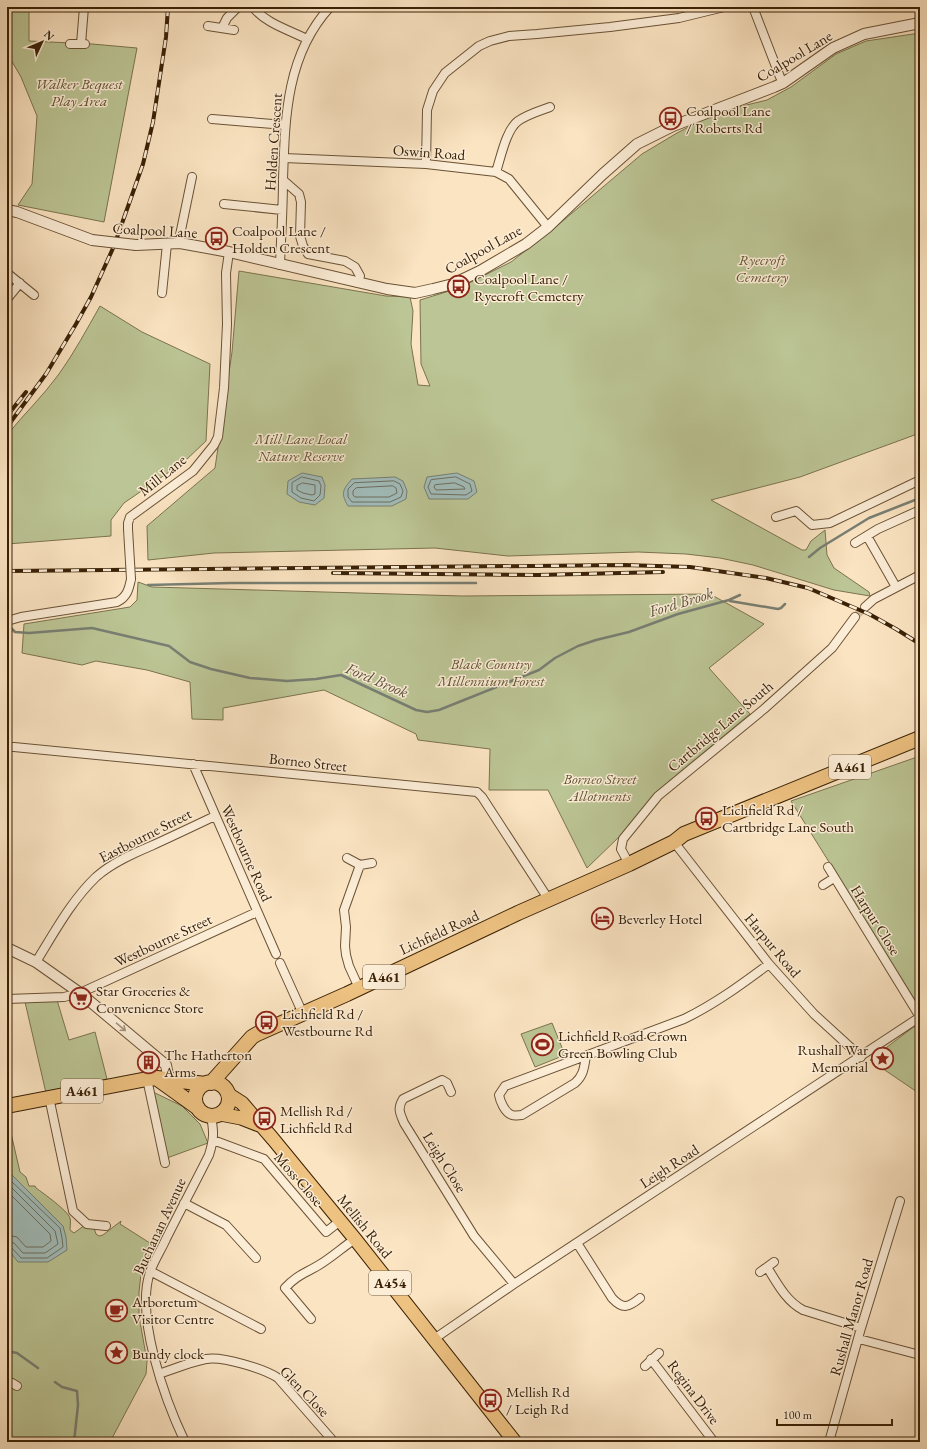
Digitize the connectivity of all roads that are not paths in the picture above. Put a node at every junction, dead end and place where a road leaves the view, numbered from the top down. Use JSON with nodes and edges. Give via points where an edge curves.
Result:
{"nodes":[{"id":1,"x":84,"y":7,"type":"edge"},
{"id":2,"x":238,"y":7,"type":"edge"},
{"id":3,"x":252,"y":7,"type":"edge"},
{"id":4,"x":330,"y":7,"type":"edge"},
{"id":5,"x":724,"y":7,"type":"edge"},
{"id":6,"x":753,"y":7,"type":"edge"},
{"id":7,"x":920,"y":23,"type":"edge"},
{"id":8,"x":208,"y":26,"type":"dead end"},
{"id":9,"x":222,"y":28,"type":"junction"},
{"id":10,"x":234,"y":30,"type":"dead end"},
{"id":11,"x":307,"y":39,"type":"junction"},
{"id":12,"x":70,"y":44,"type":"dead end"},
{"id":13,"x":780,"y":77,"type":"dead end"},
{"id":14,"x":550,"y":107,"type":"dead end"},
{"id":15,"x":212,"y":119,"type":"dead end"},
{"id":16,"x":285,"y":125,"type":"junction"},
{"id":17,"x":284,"y":158,"type":"junction"},
{"id":18,"x":426,"y":164,"type":"junction"},
{"id":19,"x":496,"y":172,"type":"junction"},
{"id":20,"x":192,"y":177,"type":"dead end"},
{"id":21,"x":283,"y":180,"type":"junction"},
{"id":22,"x":230,"y":202,"type":"dead end"},
{"id":23,"x":7,"y":210,"type":"edge"},
{"id":24,"x":282,"y":210,"type":"junction"},
{"id":25,"x":548,"y":227,"type":"junction"},
{"id":26,"x":180,"y":243,"type":"junction"},
{"id":27,"x":167,"y":244,"type":"junction"},
{"id":28,"x":229,"y":252,"type":"junction"},
{"id":29,"x":280,"y":265,"type":"junction"},
{"id":30,"x":7,"y":273,"type":"edge"},
{"id":31,"x":20,"y":283,"type":"junction"},
{"id":32,"x":358,"y":283,"type":"junction"},
{"id":33,"x":162,"y":293,"type":"dead end"},
{"id":34,"x":34,"y":295,"type":"dead end"},
{"id":35,"x":7,"y":299,"type":"edge"},
{"id":36,"x":920,"y":480,"type":"edge"},
{"id":37,"x":920,"y":510,"type":"edge"},
{"id":38,"x":776,"y":517,"type":"dead end"},
{"id":39,"x":867,"y":536,"type":"junction"},
{"id":40,"x":855,"y":543,"type":"dead end"},
{"id":41,"x":920,"y":575,"type":"edge"},
{"id":42,"x":896,"y":587,"type":"junction"},
{"id":43,"x":865,"y":607,"type":"tunnel mouth"},
{"id":44,"x":855,"y":617,"type":"tunnel mouth"},
{"id":45,"x":7,"y":620,"type":"edge"},
{"id":46,"x":920,"y":738,"type":"edge"},
{"id":47,"x":7,"y":747,"type":"edge"},
{"id":48,"x":193,"y":764,"type":"junction"},
{"id":49,"x":215,"y":816,"type":"junction"},
{"id":50,"x":674,"y":842,"type":"junction"},
{"id":51,"x":347,"y":858,"type":"dead end"},
{"id":52,"x":372,"y":863,"type":"dead end"},
{"id":53,"x":629,"y":864,"type":"junction"},
{"id":54,"x":360,"y":865,"type":"junction"},
{"id":55,"x":828,"y":867,"type":"dead end"},
{"id":56,"x":834,"y":878,"type":"junction"},
{"id":57,"x":823,"y":885,"type":"dead end"},
{"id":58,"x":548,"y":900,"type":"junction"},
{"id":59,"x":258,"y":912,"type":"junction"},
{"id":60,"x":7,"y":948,"type":"edge"},
{"id":61,"x":276,"y":954,"type":"dead end"},
{"id":62,"x":36,"y":962,"type":"junction"},
{"id":63,"x":280,"y":963,"type":"dead end"},
{"id":64,"x":769,"y":964,"type":"junction"},
{"id":65,"x":359,"y":988,"type":"junction"},
{"id":66,"x":80,"y":993,"type":"junction"},
{"id":67,"x":7,"y":999,"type":"edge"},
{"id":68,"x":303,"y":1014,"type":"junction"},
{"id":69,"x":920,"y":1017,"type":"edge"},
{"id":70,"x":586,"y":1056,"type":"junction"},
{"id":71,"x":861,"y":1057,"type":"junction"},
{"id":72,"x":158,"y":1079,"type":"junction"},
{"id":73,"x":217,"y":1087,"type":"junction"},
{"id":74,"x":451,"y":1092,"type":"dead end"},
{"id":75,"x":49,"y":1097,"type":"junction"},
{"id":76,"x":7,"y":1106,"type":"edge"},
{"id":77,"x":198,"y":1108,"type":"junction"},
{"id":78,"x":216,"y":1115,"type":"junction"},
{"id":79,"x":262,"y":1127,"type":"junction"},
{"id":80,"x":213,"y":1140,"type":"junction"},
{"id":81,"x":166,"y":1163,"type":"dead end"},
{"id":82,"x":900,"y":1201,"type":"dead end"},
{"id":83,"x":184,"y":1204,"type":"junction"},
{"id":84,"x":335,"y":1225,"type":"dead end"},
{"id":85,"x":106,"y":1226,"type":"dead end"},
{"id":86,"x":355,"y":1239,"type":"junction"},
{"id":87,"x":577,"y":1243,"type":"junction"},
{"id":88,"x":256,"y":1258,"type":"dead end"},
{"id":89,"x":150,"y":1271,"type":"junction"},
{"id":90,"x":760,"y":1272,"type":"dead end"},
{"id":91,"x":514,"y":1284,"type":"junction"},
{"id":92,"x":638,"y":1297,"type":"dead end"},
{"id":93,"x":311,"y":1319,"type":"dead end"},
{"id":94,"x":861,"y":1328,"type":"junction"},
{"id":95,"x":261,"y":1329,"type":"dead end"},
{"id":96,"x":859,"y":1338,"type":"junction"},
{"id":97,"x":434,"y":1339,"type":"junction"},
{"id":98,"x":659,"y":1353,"type":"dead end"},
{"id":99,"x":920,"y":1355,"type":"edge"},
{"id":100,"x":159,"y":1374,"type":"junction"},
{"id":101,"x":7,"y":1382,"type":"edge"},
{"id":102,"x":17,"y":1386,"type":"dead end"},
{"id":103,"x":185,"y":1442,"type":"edge"},
{"id":104,"x":334,"y":1442,"type":"edge"},
{"id":105,"x":515,"y":1442,"type":"edge"},
{"id":106,"x":714,"y":1442,"type":"edge"},
{"id":107,"x":829,"y":1442,"type":"edge"}],
"edges":[{"from":1,"to":12,"type":"street","via":[[83,44]]},
{"from":2,"to":9,"type":"street","via":[[227,18]]},
{"from":3,"to":11,"type":"street","via":[[269,21]]},
{"from":4,"to":11,"type":"street","name":"Holden Crescent"},
{"from":5,"to":18,"type":"street","via":[[679,18],[509,36],[479,46],[445,73],[433,91],[427,110]]},
{"from":6,"to":13,"type":"street"},
{"from":7,"to":25,"type":"street","name":"Coalpool Lane","via":[[864,34],[833,48],[783,83],[673,126],[642,141]]},
{"from":8,"to":9,"type":"street"},
{"from":9,"to":10,"type":"street"},
{"from":11,"to":16,"type":"street","name":"Holden Crescent","via":[[296,65],[289,92]]},
{"from":14,"to":19,"type":"street","via":[[529,114],[513,126]]},
{"from":15,"to":16,"type":"street"},
{"from":16,"to":17,"type":"street","name":"Holden Crescent"},
{"from":17,"to":18,"type":"street","name":"Oswin Road"},
{"from":17,"to":21,"type":"street","name":"Holden Crescent"},
{"from":18,"to":19,"type":"street","name":"Oswin Road"},
{"from":19,"to":25,"type":"street","name":"Oswin Road","via":[[510,179]]},
{"from":20,"to":26,"type":"street"},
{"from":21,"to":24,"type":"street","name":"Holden Crescent"},
{"from":21,"to":32,"type":"street","via":[[299,194],[300,236],[308,254],[345,262],[355,267],[360,276]]},
{"from":22,"to":24,"type":"street"},
{"from":23,"to":27,"type":"street","name":"Coalpool Lane","bridge":true,"via":[[92,240],[136,245]]},
{"from":24,"to":29,"type":"street","name":"Holden Crescent"},
{"from":25,"to":32,"type":"street","name":"Coalpool Lane","via":[[526,244],[453,284],[415,293]]},
{"from":26,"to":27,"type":"street","name":"Coalpool Lane"},
{"from":26,"to":28,"type":"street","name":"Coalpool Lane"},
{"from":27,"to":33,"type":"street"},
{"from":28,"to":29,"type":"street","name":"Coalpool Lane"},
{"from":28,"to":45,"type":"street","name":"Mill Lane","bridge":true,"via":[[226,273],[224,388],[218,437],[193,471],[130,517],[128,529],[131,579],[125,597],[117,602]]},
{"from":29,"to":32,"type":"street","name":"Coalpool Lane"},
{"from":30,"to":31,"type":"street"},
{"from":31,"to":34,"type":"street"},
{"from":31,"to":35,"type":"street"},
{"from":36,"to":38,"type":"street","via":[[830,522],[812,525],[796,511]]},
{"from":37,"to":39,"type":"street"},
{"from":39,"to":40,"type":"street"},
{"from":39,"to":42,"type":"street"},
{"from":41,"to":42,"type":"street"},
{"from":42,"to":43,"type":"street"},
{"from":44,"to":53,"type":"street","name":"Cartbridge Lane South","via":[[832,648],[764,709],[658,796],[623,839],[621,850]]},
{"from":46,"to":50,"type":"highway","name":"Lichfield Road","number":"A461","via":[[684,834]]},
{"from":47,"to":48,"type":"street","name":"Borneo Street"},
{"from":48,"to":49,"type":"street","name":"Westbourne Road"},
{"from":48,"to":58,"type":"street","name":"Borneo Street","via":[[477,792]]},
{"from":49,"to":59,"type":"street","name":"Westbourne Road"},
{"from":49,"to":62,"type":"street","name":"Eastbourne Street","via":[[130,856],[97,877],[70,908]]},
{"from":50,"to":53,"type":"highway","name":"Lichfield Road","number":"A461"},
{"from":50,"to":64,"type":"street","name":"Harpur Road"},
{"from":51,"to":54,"type":"street"},
{"from":52,"to":54,"type":"street"},
{"from":53,"to":58,"type":"highway","name":"Lichfield Road","number":"A461"},
{"from":54,"to":65,"type":"street","via":[[344,910],[346,955]]},
{"from":55,"to":56,"type":"street","name":"Harpur Close"},
{"from":56,"to":57,"type":"street","name":"Harpur Close"},
{"from":56,"to":69,"type":"street","name":"Harpur Close"},
{"from":58,"to":65,"type":"highway","name":"Lichfield Road","number":"A461"},
{"from":59,"to":61,"type":"street","name":"Westbourne Road"},
{"from":59,"to":66,"type":"street","name":"Westbourne Street"},
{"from":60,"to":62,"type":"street"},
{"from":62,"to":66,"type":"street"},
{"from":63,"to":68,"type":"street"},
{"from":64,"to":70,"type":"street","via":[[704,1009]]},
{"from":64,"to":71,"type":"street","name":"Harpur Road","via":[[814,1014]]},
{"from":65,"to":68,"type":"highway","name":"Lichfield Road","number":"A461"},
{"from":66,"to":67,"type":"street","name":"Westbourne Street","via":[[64,997]]},
{"from":66,"to":72,"type":"street","one_way":true,"via":[[166,1065]]},
{"from":68,"to":73,"type":"highway","name":"Lichfield Road","number":"A461","via":[[252,1037],[227,1064]]},
{"from":69,"to":71,"type":"street","name":"Leigh Road"},
{"from":70,"to":70,"type":"street","via":[[505,1086],[499,1095],[500,1100],[509,1114],[522,1115],[580,1078],[584,1073]]},
{"from":71,"to":87,"type":"street","name":"Leigh Road"},
{"from":72,"to":73,"type":"highway","number":"A461"},
{"from":72,"to":75,"type":"highway","number":"A461"},
{"from":72,"to":77,"type":"highway"},
{"from":72,"to":81,"type":"street"},
{"from":73,"to":77,"type":"highway","via":[[199,1089],[196,1094]]},
{"from":73,"to":78,"type":"highway","via":[[229,1099],[227,1106]]},
{"from":73,"to":79,"type":"main road","name":"Mellish Road","number":"A454","via":[[242,1103]]},
{"from":74,"to":91,"type":"street","name":"Leigh Close","via":[[447,1083],[442,1080],[403,1099],[398,1111],[474,1236]]},
{"from":75,"to":76,"type":"highway","number":"A461"},
{"from":75,"to":85,"type":"street","via":[[73,1211],[87,1224]]},
{"from":77,"to":78,"type":"highway","via":[[203,1113]]},
{"from":78,"to":79,"type":"main road","name":"Mellish Road","number":"A454","via":[[241,1118]]},
{"from":78,"to":80,"type":"street","name":"Buchanan Avenue"},
{"from":79,"to":86,"type":"main road","name":"Mellish Road","number":"A454"},
{"from":80,"to":83,"type":"street","name":"Buchanan Avenue","via":[[209,1155]]},
{"from":80,"to":84,"type":"street","name":"Moss Close","via":[[264,1159],[326,1232]]},
{"from":82,"to":94,"type":"street","name":"Rushall Manor Road"},
{"from":83,"to":88,"type":"street","via":[[226,1225]]},
{"from":83,"to":89,"type":"street","name":"Buchanan Avenue"},
{"from":86,"to":93,"type":"street","via":[[319,1265],[293,1279],[285,1288]]},
{"from":86,"to":97,"type":"main road","name":"Mellish Road","number":"A454"},
{"from":87,"to":91,"type":"street","name":"Leigh Road"},
{"from":87,"to":92,"type":"street","via":[[618,1304],[626,1306]]},
{"from":89,"to":95,"type":"street"},
{"from":89,"to":100,"type":"street","name":"Buchanan Avenue","via":[[146,1296],[147,1314]]},
{"from":90,"to":94,"type":"street","via":[[770,1264],[786,1296],[797,1307]]},
{"from":91,"to":97,"type":"street","name":"Leigh Road"},
{"from":94,"to":96,"type":"street","name":"Rushall Manor Road"},
{"from":96,"to":99,"type":"street"},
{"from":96,"to":107,"type":"street","name":"Rushall Manor Road"},
{"from":97,"to":105,"type":"main road","name":"Mellish Road","number":"A454"},
{"from":98,"to":106,"type":"street","name":"Regina Drive","via":[[648,1363]]},
{"from":100,"to":103,"type":"street","name":"Buchanan Avenue"},
{"from":100,"to":104,"type":"street","name":"Glen Close","via":[[215,1358],[267,1372],[278,1378]]},
{"from":101,"to":102,"type":"street"}]}
